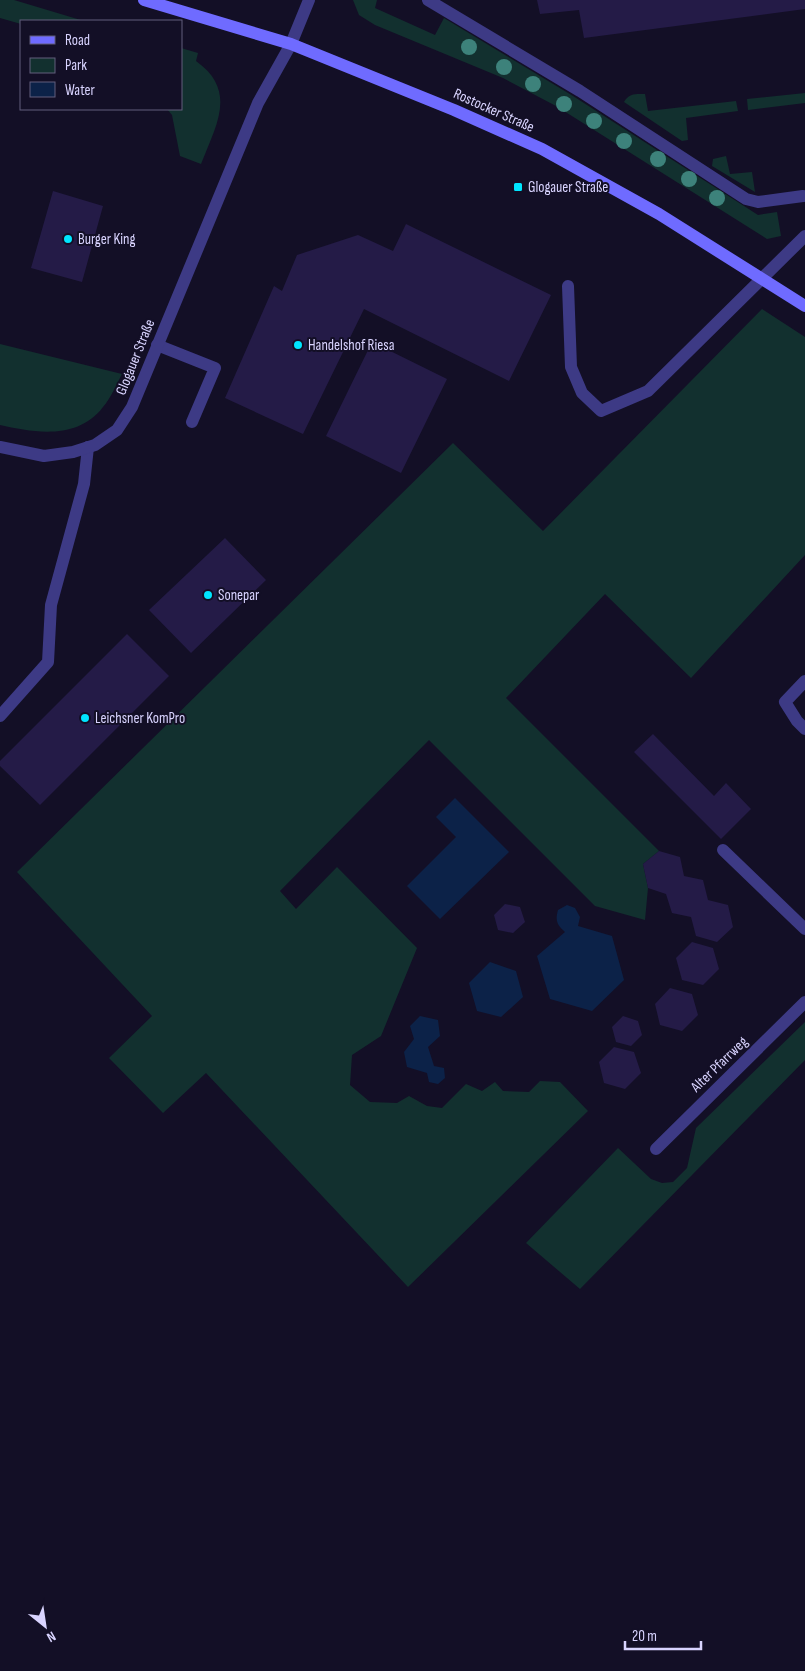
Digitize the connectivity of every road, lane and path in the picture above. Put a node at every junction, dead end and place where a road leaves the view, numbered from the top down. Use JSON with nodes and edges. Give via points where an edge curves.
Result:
{"nodes":[{"id":1,"x":144,"y":0,"type":"edge"},
{"id":2,"x":309,"y":0,"type":"edge"},
{"id":3,"x":428,"y":0,"type":"edge"},
{"id":4,"x":291,"y":44,"type":"junction"},
{"id":5,"x":803,"y":196,"type":"dead end"},
{"id":6,"x":805,"y":236,"type":"edge"},
{"id":7,"x":761,"y":278,"type":"junction"},
{"id":8,"x":568,"y":286,"type":"dead end"},
{"id":9,"x":805,"y":306,"type":"edge"},
{"id":10,"x":158,"y":345,"type":"junction"},
{"id":11,"x":192,"y":422,"type":"dead end"},
{"id":12,"x":0,"y":447,"type":"edge"},
{"id":13,"x":88,"y":447,"type":"junction"},
{"id":14,"x":805,"y":680,"type":"edge"},
{"id":15,"x":0,"y":716,"type":"edge"},
{"id":16,"x":805,"y":729,"type":"edge"},
{"id":17,"x":723,"y":850,"type":"dead end"},
{"id":18,"x":805,"y":929,"type":"edge"},
{"id":19,"x":805,"y":1002,"type":"edge"},
{"id":20,"x":656,"y":1149,"type":"dead end"}],
"edges":[{"from":1,"to":4,"type":"street","name":"Rostocker Straße"},
{"from":2,"to":4,"type":"street","name":"Glogauer Straße"},
{"from":3,"to":5,"type":"street","via":[[588,96],[746,199],[758,202]]},
{"from":4,"to":7,"type":"street","name":"Rostocker Straße","via":[[542,149],[659,214]]},
{"from":4,"to":10,"type":"street","name":"Glogauer Straße","via":[[258,103]]},
{"from":6,"to":7,"type":"street"},
{"from":7,"to":8,"type":"street","via":[[648,391],[601,411],[582,392],[571,367]]},
{"from":7,"to":9,"type":"street","name":"Rostocker Straße"},
{"from":10,"to":11,"type":"street","via":[[216,368]]},
{"from":10,"to":13,"type":"street","name":"Glogauer Straße","via":[[132,407],[116,430]]},
{"from":12,"to":13,"type":"street","name":"Glogauer Straße","via":[[44,456]]},
{"from":13,"to":15,"type":"street","via":[[82,493],[51,605],[48,662]]},
{"from":14,"to":16,"type":"street","via":[[785,702]]},
{"from":17,"to":18,"type":"street"},
{"from":19,"to":20,"type":"street","name":"Alter Pfarrweg"}]}
